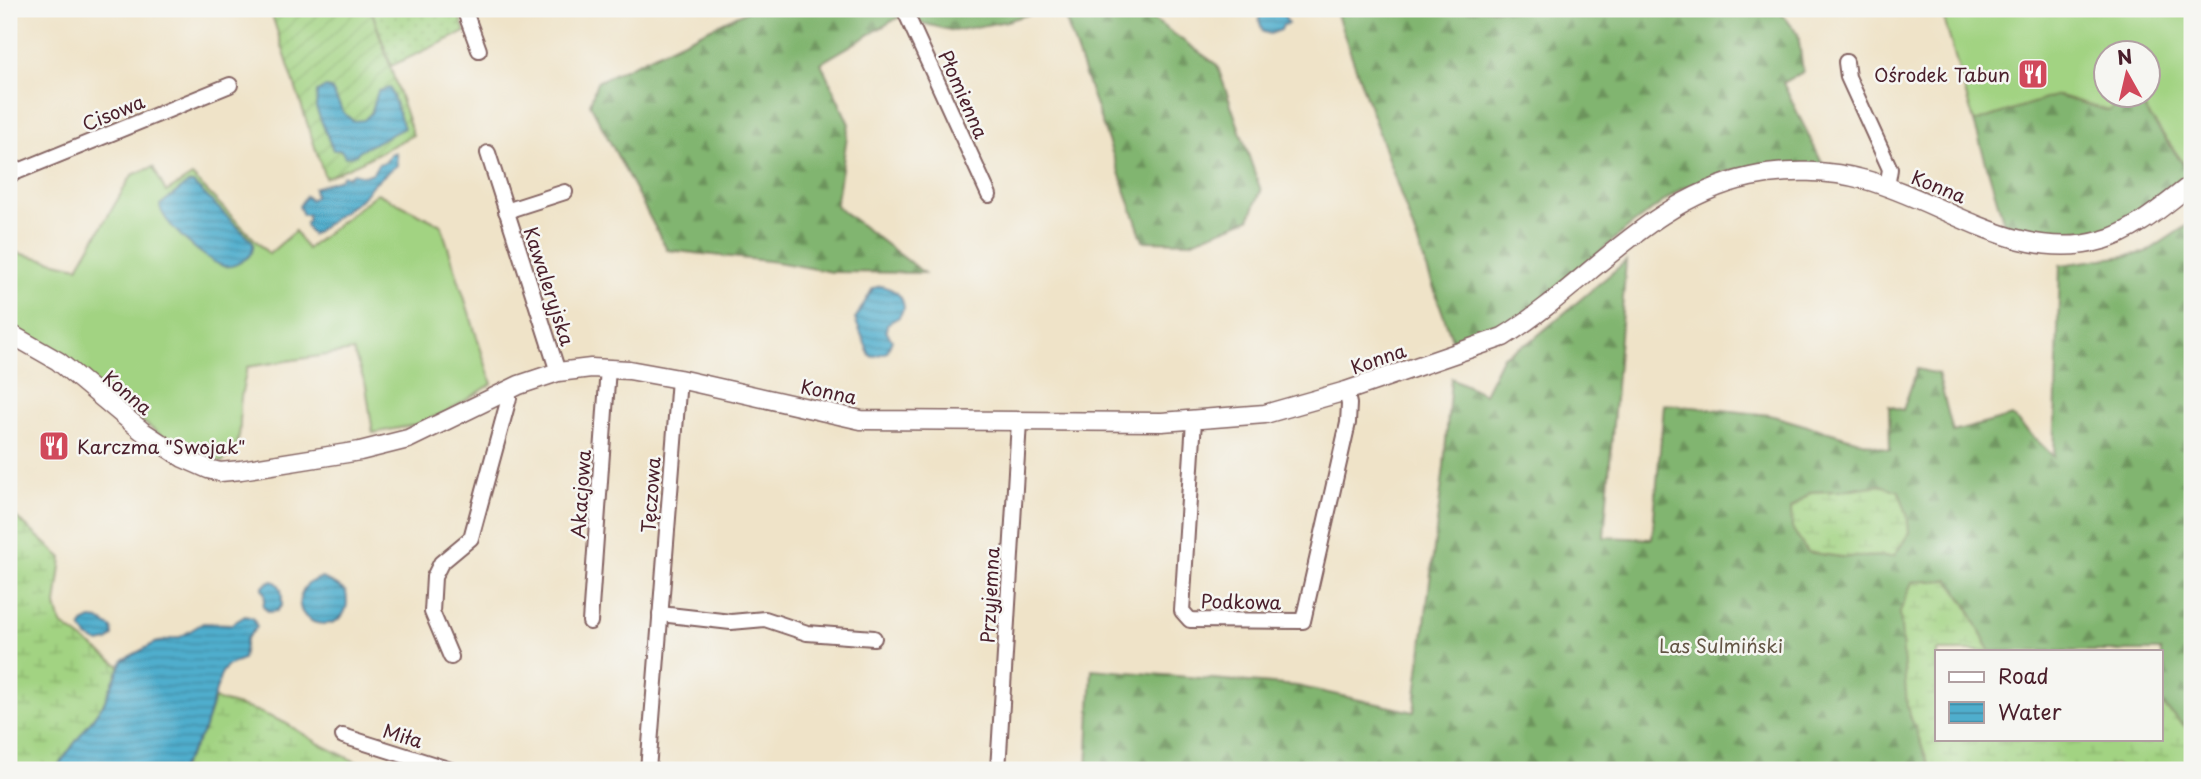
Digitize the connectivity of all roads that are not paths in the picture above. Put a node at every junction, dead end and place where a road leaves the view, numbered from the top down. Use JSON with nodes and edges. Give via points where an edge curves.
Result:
{"nodes":[{"id":1,"x":464,"y":9,"type":"edge"},
{"id":2,"x":904,"y":9,"type":"edge"},
{"id":3,"x":479,"y":50,"type":"dead end"},
{"id":4,"x":1846,"y":62,"type":"dead end"},
{"id":5,"x":230,"y":85,"type":"dead end"},
{"id":6,"x":488,"y":153,"type":"dead end"},
{"id":7,"x":9,"y":173,"type":"edge"},
{"id":8,"x":2192,"y":184,"type":"edge"},
{"id":9,"x":1887,"y":187,"type":"junction"},
{"id":10,"x":565,"y":192,"type":"dead end"},
{"id":11,"x":989,"y":195,"type":"dead end"},
{"id":12,"x":506,"y":211,"type":"junction"},
{"id":13,"x":9,"y":333,"type":"edge"},
{"id":14,"x":608,"y":368,"type":"junction"},
{"id":15,"x":558,"y":372,"type":"junction"},
{"id":16,"x":679,"y":379,"type":"junction"},
{"id":17,"x":505,"y":391,"type":"junction"},
{"id":18,"x":1346,"y":391,"type":"junction"},
{"id":19,"x":1194,"y":420,"type":"junction"},
{"id":20,"x":1019,"y":422,"type":"junction"},
{"id":21,"x":660,"y":614,"type":"junction"},
{"id":22,"x":590,"y":622,"type":"dead end"},
{"id":23,"x":874,"y":638,"type":"dead end"},
{"id":24,"x":451,"y":657,"type":"dead end"},
{"id":25,"x":343,"y":736,"type":"dead end"},
{"id":26,"x":451,"y":770,"type":"edge"},
{"id":27,"x":648,"y":770,"type":"edge"},
{"id":28,"x":998,"y":770,"type":"edge"}],
"edges":[{"from":1,"to":3,"type":"street"},
{"from":2,"to":11,"type":"street","name":"Płomienna"},
{"from":4,"to":9,"type":"street","via":[[1890,169]]},
{"from":5,"to":7,"type":"street","name":"Cisowa"},
{"from":6,"to":12,"type":"street","name":"Kawaleryjska"},
{"from":8,"to":9,"type":"street","name":"Konna","via":[[2120,234],[2064,247],[2014,239]]},
{"from":9,"to":18,"type":"street","name":"Konna","via":[[1844,175],[1787,173],[1707,190],[1638,231],[1503,337]]},
{"from":10,"to":12,"type":"street","name":"Kawaleryjska"},
{"from":12,"to":15,"type":"street","name":"Kawaleryjska"},
{"from":13,"to":17,"type":"street","name":"Konna","via":[[58,361],[156,442],[220,472],[396,443]]},
{"from":14,"to":15,"type":"street","name":"Konna"},
{"from":14,"to":16,"type":"street","name":"Konna"},
{"from":14,"to":22,"type":"street","name":"Akacjowa"},
{"from":15,"to":17,"type":"street","name":"Konna"},
{"from":16,"to":20,"type":"street","name":"Konna","via":[[861,420]]},
{"from":16,"to":21,"type":"street","name":"Tęczowa"},
{"from":17,"to":24,"type":"street","via":[[509,398],[471,538],[442,563],[434,577],[432,612]]},
{"from":18,"to":19,"type":"street","name":"Konna","via":[[1265,414]]},
{"from":18,"to":19,"type":"street","name":"Podkowa","via":[[1348,423],[1303,621],[1190,620],[1182,611]]},
{"from":19,"to":20,"type":"street","name":"Konna"},
{"from":20,"to":28,"type":"street","name":"Przyjemna"},
{"from":21,"to":23,"type":"street","via":[[731,622],[765,619],[807,633]]},
{"from":21,"to":27,"type":"street","name":"Tęczowa"},
{"from":25,"to":26,"type":"street","name":"Miła"}]}
